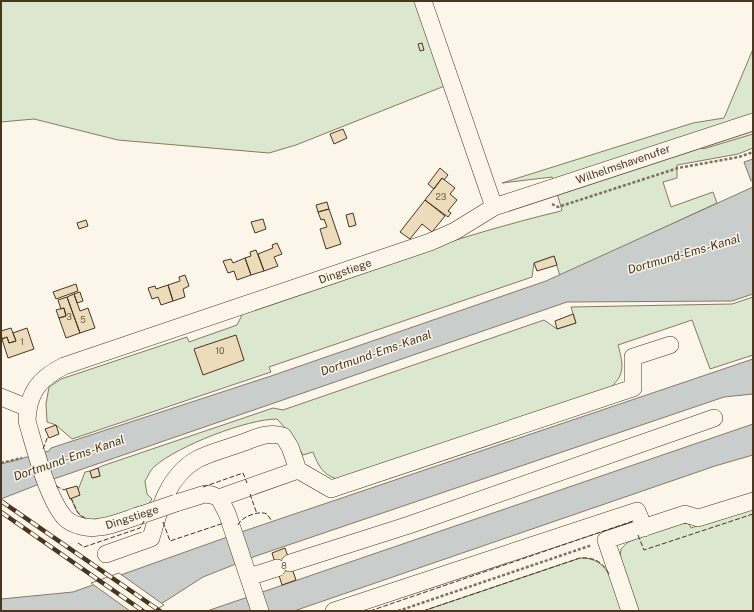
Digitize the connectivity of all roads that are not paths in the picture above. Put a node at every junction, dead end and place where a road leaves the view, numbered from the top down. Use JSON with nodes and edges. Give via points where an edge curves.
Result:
{"nodes":[{"id":1,"x":423,"y":1,"type":"edge"},
{"id":2,"x":753,"y":122,"type":"edge"},
{"id":3,"x":494,"y":207,"type":"junction"},
{"id":4,"x":670,"y":345,"type":"dead end"},
{"id":5,"x":1,"y":398,"type":"edge"},
{"id":6,"x":28,"y":408,"type":"junction"},
{"id":7,"x":714,"y":418,"type":"dead end"},
{"id":8,"x":298,"y":470,"type":"junction"},
{"id":9,"x":218,"y":498,"type":"junction"},
{"id":10,"x":753,"y":501,"type":"edge"},
{"id":11,"x":644,"y":528,"type":"junction"},
{"id":12,"x":106,"y":554,"type":"dead end"},
{"id":13,"x":247,"y":570,"type":"junction"},
{"id":14,"x":260,"y":611,"type":"edge"},
{"id":15,"x":334,"y":611,"type":"edge"},
{"id":16,"x":630,"y":611,"type":"edge"}],
"edges":[{"from":1,"to":3,"type":"street"},
{"from":2,"to":3,"type":"street","name":"Wilhelmshavenufer"},
{"from":3,"to":6,"type":"street","name":"Dingstiege","via":[[455,231],[430,242],[64,366],[42,380],[34,391]]},
{"from":4,"to":8,"type":"street","via":[[633,357],[633,388],[331,489]]},
{"from":5,"to":6,"type":"street"},
{"from":6,"to":9,"type":"street","name":"Dingstiege","bridge":true,"via":[[27,421],[33,455],[54,502],[71,522],[85,527],[100,527],[205,494]]},
{"from":7,"to":13,"type":"street","via":[[284,566]]},
{"from":8,"to":9,"type":"street"},
{"from":8,"to":12,"type":"street","via":[[283,436],[276,434],[268,434],[197,459],[184,468],[174,480],[157,518],[152,538]]},
{"from":9,"to":13,"type":"street","via":[[227,513]]},
{"from":10,"to":11,"type":"street","via":[[698,518],[685,514]]},
{"from":11,"to":15,"type":"street","via":[[637,511]]},
{"from":11,"to":16,"type":"street","via":[[606,540]]},
{"from":13,"to":14,"type":"street"}]}
